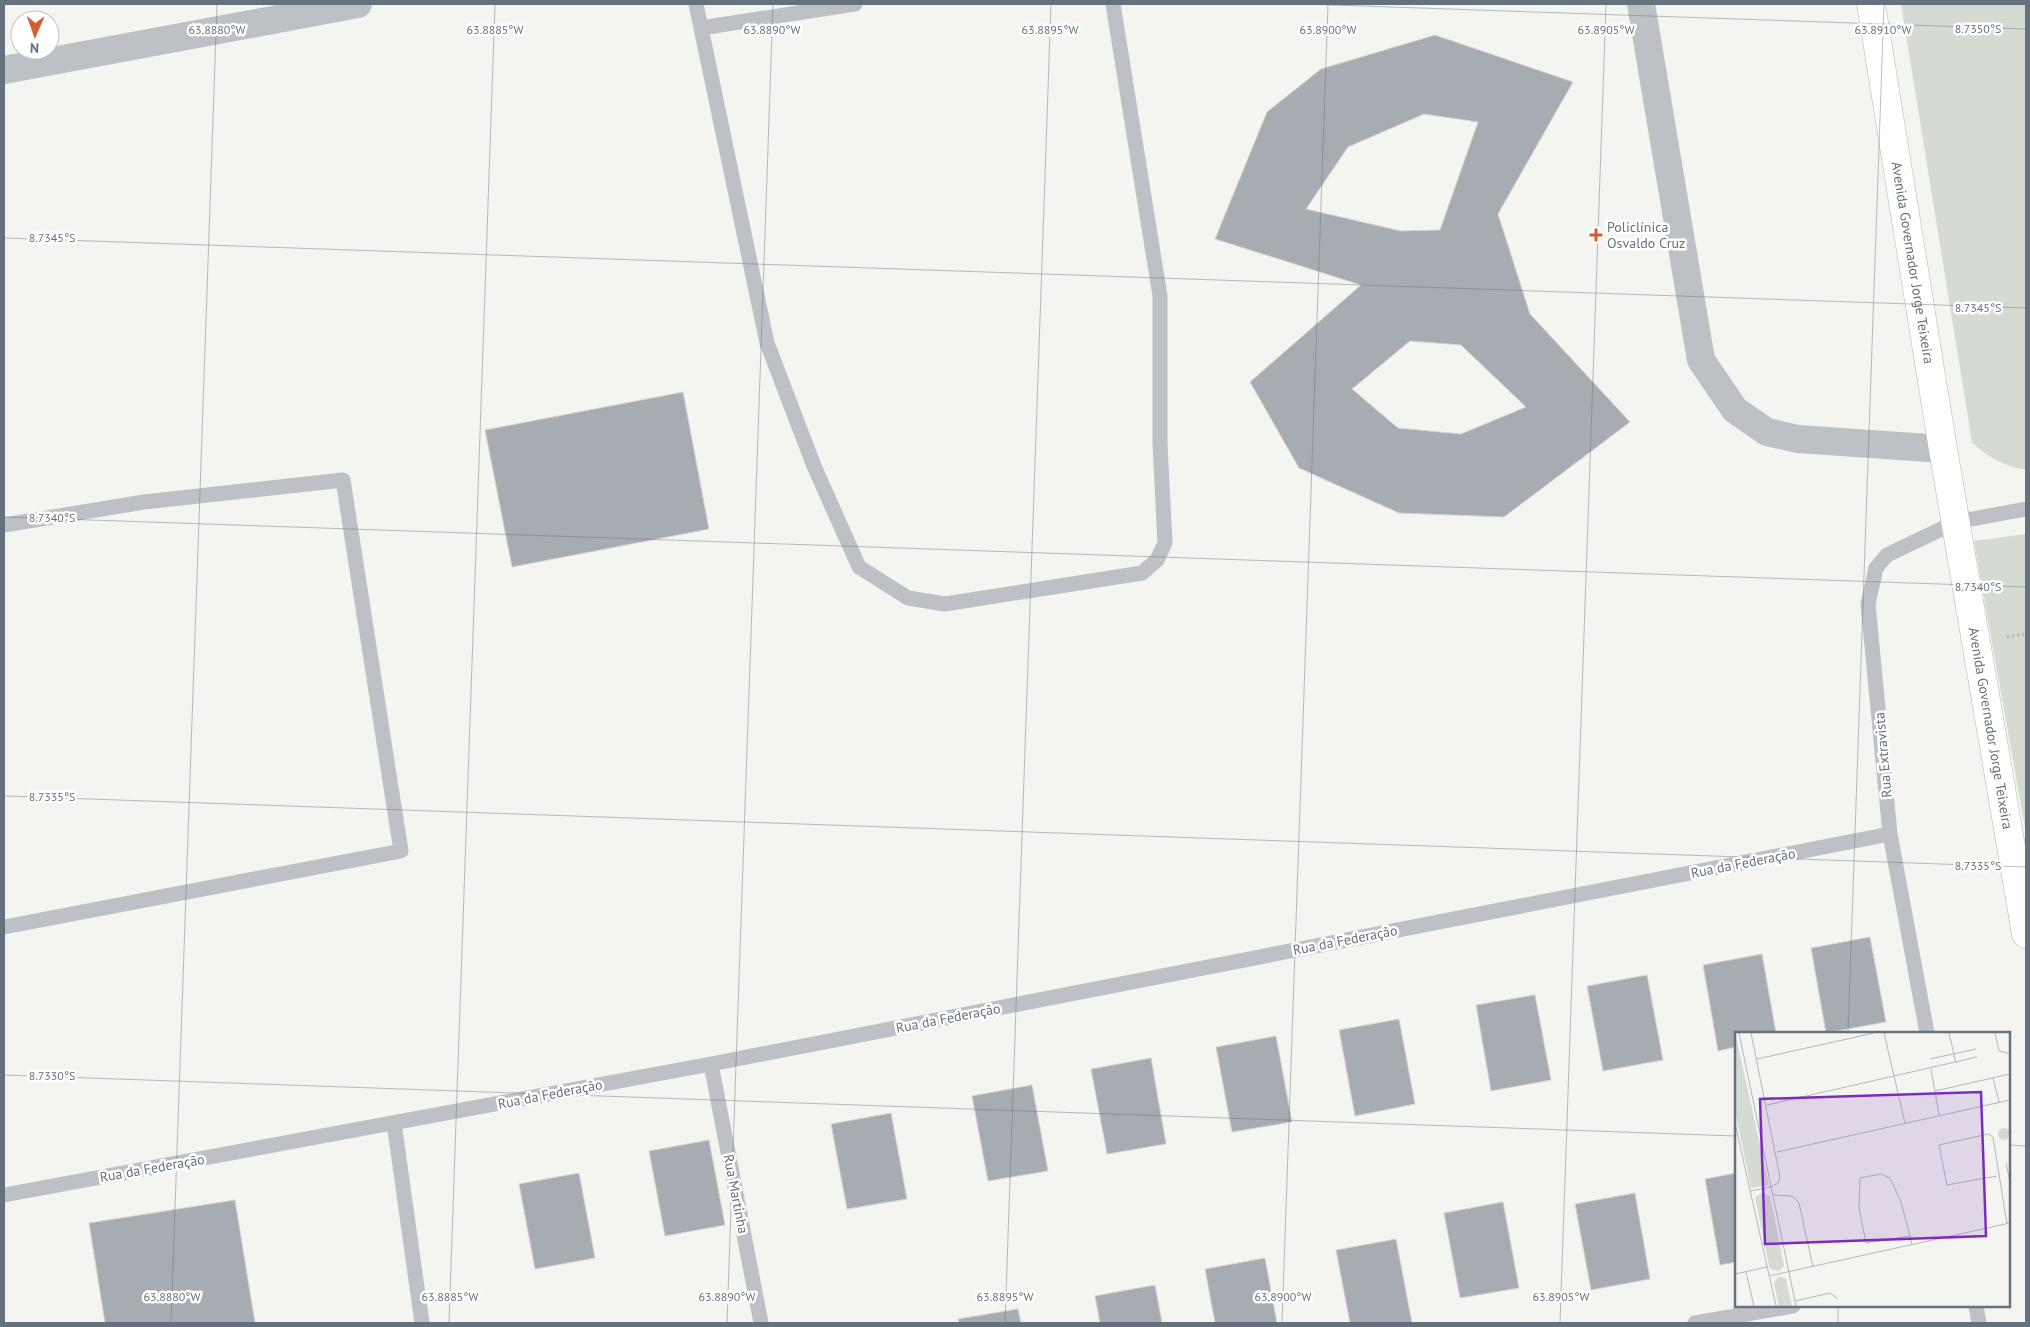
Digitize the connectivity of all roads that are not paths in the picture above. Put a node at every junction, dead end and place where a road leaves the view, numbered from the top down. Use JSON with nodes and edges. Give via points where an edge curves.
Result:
{"nodes":[{"id":1,"x":358,"y":4,"type":"edge"},
{"id":2,"x":696,"y":4,"type":"edge"},
{"id":3,"x":855,"y":4,"type":"edge"},
{"id":4,"x":1113,"y":4,"type":"edge"},
{"id":5,"x":1641,"y":4,"type":"edge"},
{"id":6,"x":1871,"y":4,"type":"edge"},
{"id":7,"x":701,"y":28,"type":"junction"},
{"id":8,"x":4,"y":70,"type":"edge"},
{"id":9,"x":1943,"y":449,"type":"junction"},
{"id":10,"x":2026,"y":509,"type":"edge"},
{"id":11,"x":1956,"y":522,"type":"junction"},
{"id":12,"x":4,"y":525,"type":"edge"},
{"id":13,"x":1890,"y":834,"type":"junction"},
{"id":14,"x":4,"y":928,"type":"edge"},
{"id":15,"x":2026,"y":934,"type":"edge"},
{"id":16,"x":1927,"y":1032,"type":"edge"},
{"id":17,"x":711,"y":1064,"type":"junction"},
{"id":18,"x":394,"y":1123,"type":"junction"},
{"id":19,"x":4,"y":1195,"type":"edge"},
{"id":20,"x":1787,"y":1307,"type":"edge"},
{"id":21,"x":1976,"y":1307,"type":"edge"},
{"id":22,"x":422,"y":1323,"type":"edge"},
{"id":23,"x":761,"y":1323,"type":"edge"},
{"id":24,"x":1695,"y":1323,"type":"edge"},
{"id":25,"x":1979,"y":1323,"type":"edge"}],
"edges":[{"from":1,"to":8,"type":"street"},
{"from":2,"to":7,"type":"lane"},
{"from":3,"to":7,"type":"lane"},
{"from":4,"to":7,"type":"lane","via":[[1160,296],[1164,543],[1157,560],[1142,573],[945,604],[908,598],[859,567],[814,466],[767,344]]},
{"from":5,"to":9,"type":"street","via":[[1702,360],[1735,410],[1767,432],[1798,439]]},
{"from":6,"to":9,"type":"main road","name":"Avenida Governador Jorge Teixeira"},
{"from":9,"to":11,"type":"main road","name":"Avenida Governador Jorge Teixeira"},
{"from":10,"to":11,"type":"lane"},
{"from":11,"to":13,"type":"lane","name":"Rua Extravista","via":[[1887,554],[1876,568],[1868,604]]},
{"from":11,"to":15,"type":"main road","name":"Avenida Governador Jorge Teixeira"},
{"from":12,"to":14,"type":"lane","via":[[144,502],[343,480],[401,851]]},
{"from":13,"to":16,"type":"lane","name":"Rua Extravista"},
{"from":13,"to":17,"type":"lane","name":"Rua da Federação"},
{"from":17,"to":18,"type":"lane","name":"Rua da Federação"},
{"from":17,"to":23,"type":"lane","name":"Rua Martinha"},
{"from":18,"to":19,"type":"lane","name":"Rua da Federação"},
{"from":18,"to":22,"type":"lane"},
{"from":20,"to":24,"type":"lane"},
{"from":21,"to":25,"type":"lane"}]}
